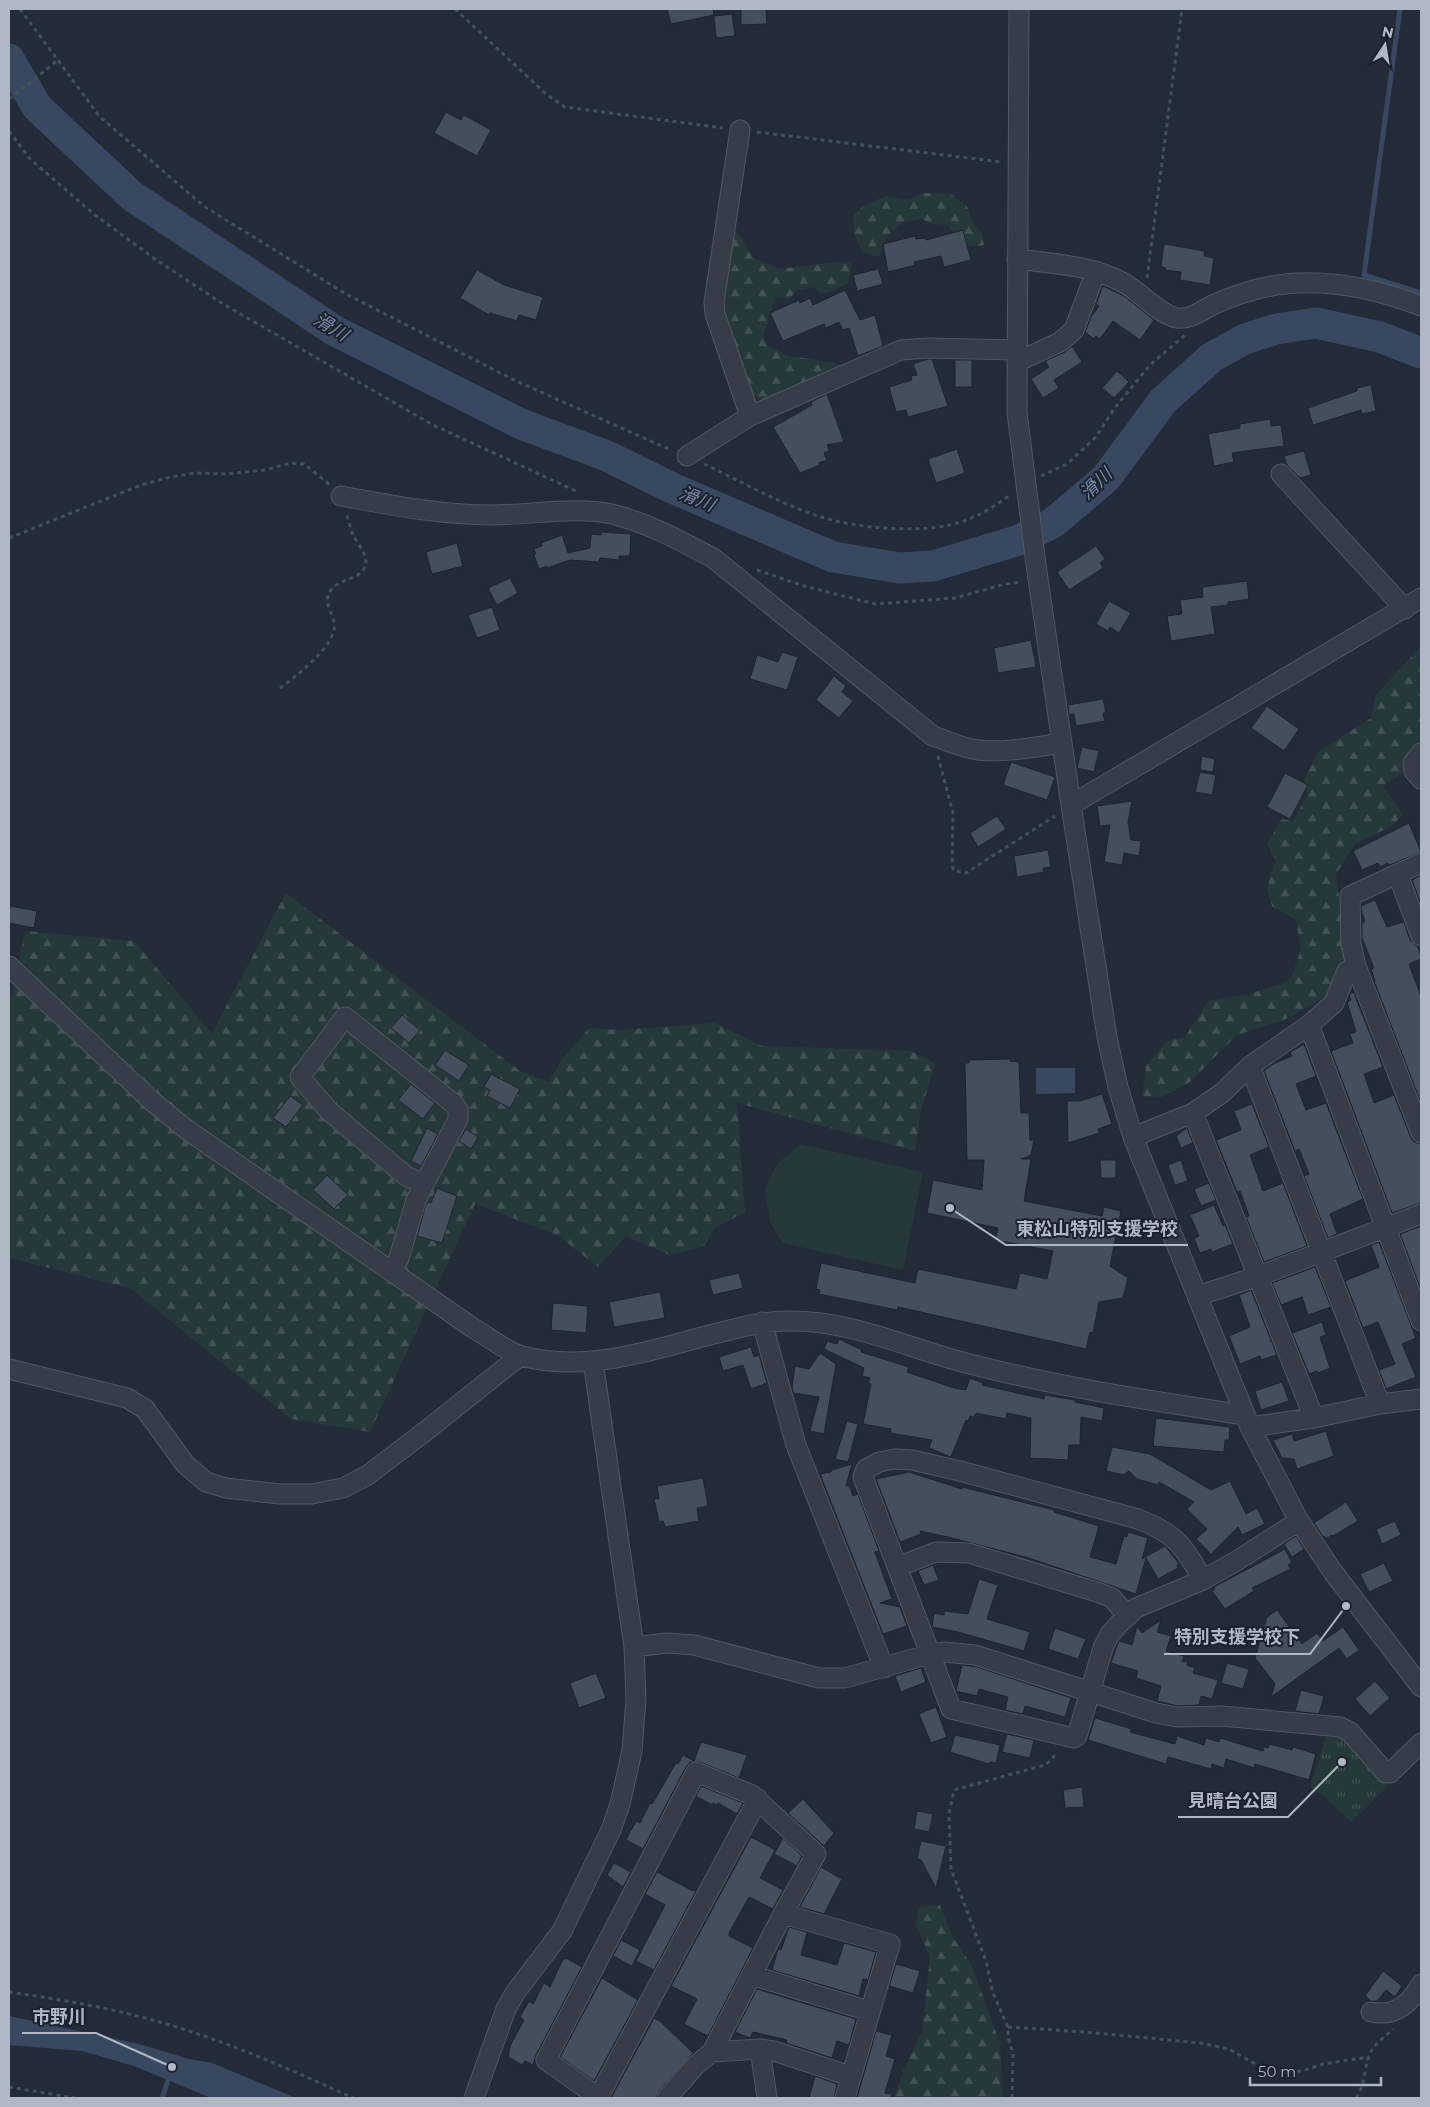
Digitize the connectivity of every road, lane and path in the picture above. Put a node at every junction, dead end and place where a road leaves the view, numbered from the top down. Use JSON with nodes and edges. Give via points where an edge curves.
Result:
{"nodes":[{"id":1,"x":20,"y":9,"type":"edge"},
{"id":2,"x":455,"y":9,"type":"edge"},
{"id":3,"x":1019,"y":9,"type":"edge"},
{"id":4,"x":1182,"y":9,"type":"edge"},
{"id":5,"x":57,"y":61,"type":"junction"},
{"id":6,"x":9,"y":98,"type":"edge"},
{"id":7,"x":740,"y":130,"type":"junction"},
{"id":8,"x":9,"y":131,"type":"edge"},
{"id":9,"x":1018,"y":163,"type":"junction"},
{"id":10,"x":1017,"y":259,"type":"junction"},
{"id":11,"x":1096,"y":271,"type":"junction"},
{"id":12,"x":1145,"y":297,"type":"junction"},
{"id":13,"x":1421,"y":306,"type":"edge"},
{"id":14,"x":1192,"y":316,"type":"junction"},
{"id":15,"x":1016,"y":356,"type":"junction"},
{"id":16,"x":750,"y":416,"type":"junction"},
{"id":17,"x":688,"y":456,"type":"junction"},
{"id":18,"x":1281,"y":474,"type":"dead end"},
{"id":19,"x":1027,"y":489,"type":"junction"},
{"id":20,"x":580,"y":493,"type":"dead end"},
{"id":21,"x":341,"y":496,"type":"junction"},
{"id":22,"x":9,"y":538,"type":"edge"},
{"id":23,"x":751,"y":568,"type":"dead end"},
{"id":24,"x":1038,"y":576,"type":"junction"},
{"id":25,"x":1421,"y":598,"type":"edge"},
{"id":26,"x":1405,"y":609,"type":"junction"},
{"id":27,"x":280,"y":688,"type":"dead end"},
{"id":28,"x":933,"y":736,"type":"junction"},
{"id":29,"x":1062,"y":743,"type":"junction"},
{"id":30,"x":1421,"y":753,"type":"edge"},
{"id":31,"x":1421,"y":779,"type":"edge"},
{"id":32,"x":1071,"y":806,"type":"junction"},
{"id":33,"x":1421,"y":863,"type":"edge"},
{"id":34,"x":1398,"y":875,"type":"junction"},
{"id":35,"x":1421,"y":936,"type":"edge"},
{"id":36,"x":9,"y":966,"type":"edge"},
{"id":37,"x":1356,"y":966,"type":"junction"},
{"id":38,"x":1309,"y":1025,"type":"junction"},
{"id":39,"x":1250,"y":1066,"type":"junction"},
{"id":40,"x":1193,"y":1113,"type":"junction"},
{"id":41,"x":1421,"y":1133,"type":"edge"},
{"id":42,"x":1133,"y":1137,"type":"junction"},
{"id":43,"x":423,"y":1184,"type":"junction"},
{"id":44,"x":1421,"y":1214,"type":"edge"},
{"id":45,"x":1386,"y":1227,"type":"junction"},
{"id":46,"x":1322,"y":1251,"type":"junction"},
{"id":47,"x":393,"y":1270,"type":"junction"},
{"id":48,"x":1259,"y":1276,"type":"junction"},
{"id":49,"x":1197,"y":1296,"type":"junction"},
{"id":50,"x":1421,"y":1320,"type":"edge"},
{"id":51,"x":762,"y":1322,"type":"junction"},
{"id":52,"x":520,"y":1356,"type":"junction"},
{"id":53,"x":592,"y":1361,"type":"junction"},
{"id":54,"x":9,"y":1369,"type":"edge"},
{"id":55,"x":1421,"y":1399,"type":"edge"},
{"id":56,"x":1380,"y":1404,"type":"junction"},
{"id":57,"x":1314,"y":1418,"type":"junction"},
{"id":58,"x":1248,"y":1421,"type":"junction"},
{"id":59,"x":1299,"y":1521,"type":"junction"},
{"id":60,"x":897,"y":1567,"type":"junction"},
{"id":61,"x":1203,"y":1580,"type":"junction"},
{"id":62,"x":1128,"y":1616,"type":"junction"},
{"id":63,"x":634,"y":1647,"type":"junction"},
{"id":64,"x":930,"y":1654,"type":"junction"},
{"id":65,"x":884,"y":1668,"type":"junction"},
{"id":66,"x":1421,"y":1687,"type":"edge"},
{"id":67,"x":1090,"y":1692,"type":"junction"},
{"id":68,"x":1060,"y":1735,"type":"junction"},
{"id":69,"x":1421,"y":1743,"type":"edge"},
{"id":70,"x":758,"y":1799,"type":"junction"},
{"id":71,"x":783,"y":1914,"type":"junction"},
{"id":72,"x":751,"y":1975,"type":"junction"},
{"id":73,"x":1421,"y":1984,"type":"edge"},
{"id":74,"x":9,"y":1992,"type":"edge"},
{"id":75,"x":1408,"y":2004,"type":"junction"},
{"id":76,"x":869,"y":2011,"type":"junction"},
{"id":77,"x":1371,"y":2012,"type":"dead end"},
{"id":78,"x":1008,"y":2027,"type":"junction"},
{"id":79,"x":760,"y":2050,"type":"junction"},
{"id":80,"x":712,"y":2052,"type":"junction"},
{"id":81,"x":1369,"y":2057,"type":"junction"},
{"id":82,"x":850,"y":2076,"type":"junction"},
{"id":83,"x":9,"y":2088,"type":"edge"},
{"id":84,"x":75,"y":2098,"type":"edge"},
{"id":85,"x":354,"y":2098,"type":"edge"},
{"id":86,"x":474,"y":2098,"type":"edge"},
{"id":87,"x":598,"y":2098,"type":"edge"},
{"id":88,"x":667,"y":2098,"type":"edge"},
{"id":89,"x":767,"y":2098,"type":"edge"},
{"id":90,"x":845,"y":2098,"type":"edge"},
{"id":91,"x":1012,"y":2098,"type":"edge"},
{"id":92,"x":1356,"y":2098,"type":"edge"}],
"edges":[{"from":1,"to":5,"type":"path"},
{"from":2,"to":7,"type":"path","via":[[546,94],[565,107]]},
{"from":3,"to":9,"type":"street"},
{"from":4,"to":12,"type":"path"},
{"from":5,"to":6,"type":"path"},
{"from":5,"to":17,"type":"path","via":[[100,117],[205,207],[346,294],[516,381]]},
{"from":7,"to":9,"type":"path"},
{"from":7,"to":16,"type":"street","via":[[714,302],[715,314]]},
{"from":8,"to":20,"type":"path","via":[[30,159],[95,214],[220,302],[434,425]]},
{"from":9,"to":10,"type":"street"},
{"from":10,"to":11,"type":"street"},
{"from":10,"to":15,"type":"street"},
{"from":11,"to":12,"type":"street"},
{"from":11,"to":15,"type":"street","via":[[1074,330],[1060,342]]},
{"from":12,"to":14,"type":"street","via":[[1165,314],[1179,318]]},
{"from":13,"to":14,"type":"street","via":[[1356,286],[1304,281],[1252,290]]},
{"from":14,"to":19,"type":"path","via":[[1184,336],[1150,365],[1096,437],[1067,464]]},
{"from":15,"to":16,"type":"street","via":[[928,348],[902,350]]},
{"from":15,"to":19,"type":"street","via":[[1018,412]]},
{"from":16,"to":17,"type":"street"},
{"from":17,"to":19,"type":"path","via":[[789,505],[858,525],[904,529],[950,525]]},
{"from":18,"to":26,"type":"street"},
{"from":19,"to":24,"type":"street"},
{"from":21,"to":22,"type":"path","via":[[304,464],[291,463],[266,470],[226,474],[195,473],[141,485]]},
{"from":21,"to":27,"type":"path","via":[[352,533],[366,559],[365,566],[359,575],[333,587],[327,604],[334,623],[330,639],[301,673]]},
{"from":21,"to":28,"type":"street","via":[[442,513],[594,512],[643,525],[713,558]]},
{"from":23,"to":24,"type":"path","via":[[804,586],[875,604],[955,598]]},
{"from":24,"to":29,"type":"street"},
{"from":25,"to":26,"type":"street"},
{"from":26,"to":32,"type":"street"},
{"from":28,"to":29,"type":"street","via":[[977,750],[1005,751]]},
{"from":28,"to":32,"type":"path","via":[[953,813],[954,872],[972,870]]},
{"from":29,"to":32,"type":"street"},
{"from":30,"to":31,"type":"street","via":[[1413,763]]},
{"from":32,"to":42,"type":"street","via":[[1107,1037]]},
{"from":33,"to":34,"type":"street"},
{"from":34,"to":35,"type":"street"},
{"from":34,"to":37,"type":"street","via":[[1350,896],[1350,944]]},
{"from":36,"to":47,"type":"street","via":[[154,1103],[186,1129]]},
{"from":37,"to":38,"type":"street","via":[[1347,971],[1334,1003]]},
{"from":37,"to":41,"type":"street"},
{"from":38,"to":39,"type":"street"},
{"from":38,"to":45,"type":"street"},
{"from":39,"to":40,"type":"street","via":[[1222,1093]]},
{"from":39,"to":46,"type":"street"},
{"from":40,"to":42,"type":"street"},
{"from":40,"to":48,"type":"street"},
{"from":42,"to":49,"type":"street"},
{"from":43,"to":43,"type":"street","via":[[458,1119],[458,1110],[345,1017],[300,1077],[329,1111],[406,1176]]},
{"from":43,"to":47,"type":"street"},
{"from":44,"to":45,"type":"street"},
{"from":45,"to":46,"type":"street"},
{"from":45,"to":50,"type":"street"},
{"from":46,"to":48,"type":"street"},
{"from":46,"to":56,"type":"street"},
{"from":47,"to":52,"type":"street","via":[[473,1328]]},
{"from":48,"to":49,"type":"street"},
{"from":48,"to":57,"type":"street"},
{"from":49,"to":58,"type":"street"},
{"from":51,"to":53,"type":"street","via":[[638,1354]]},
{"from":51,"to":58,"type":"street","via":[[788,1320],[849,1327],[973,1365],[1036,1380]]},
{"from":51,"to":65,"type":"street","via":[[796,1445]]},
{"from":52,"to":53,"type":"street"},
{"from":52,"to":54,"type":"street","via":[[368,1475],[343,1488],[312,1494],[226,1488],[206,1482],[185,1464],[144,1409],[127,1398]]},
{"from":53,"to":63,"type":"street"},
{"from":55,"to":56,"type":"street"},
{"from":56,"to":57,"type":"street"},
{"from":57,"to":58,"type":"street"},
{"from":58,"to":59,"type":"street"},
{"from":59,"to":61,"type":"street"},
{"from":59,"to":66,"type":"street","via":[[1333,1572]]},
{"from":60,"to":61,"type":"street","via":[[863,1477],[866,1469],[895,1458],[960,1471],[1138,1519],[1160,1528],[1180,1544]]},
{"from":60,"to":62,"type":"street","via":[[936,1552],[970,1553],[1100,1593],[1112,1598]]},
{"from":60,"to":64,"type":"street"},
{"from":61,"to":62,"type":"street","via":[[1136,1608]]},
{"from":62,"to":67,"type":"street","via":[[1110,1634]]},
{"from":63,"to":65,"type":"street","via":[[667,1643],[694,1645],[819,1678],[846,1678]]},
{"from":63,"to":86,"type":"street","via":[[636,1699],[632,1751],[611,1830],[562,1931],[515,1992],[506,2009]]},
{"from":64,"to":65,"type":"street"},
{"from":64,"to":67,"type":"street","via":[[975,1655]]},
{"from":64,"to":68,"type":"street","via":[[954,1711]]},
{"from":67,"to":68,"type":"street","via":[[1077,1736]]},
{"from":67,"to":69,"type":"street","via":[[1156,1713],[1177,1716],[1222,1716],[1340,1727],[1350,1732],[1386,1773],[1390,1773]]},
{"from":68,"to":78,"type":"path","via":[[1053,1758],[1045,1765],[954,1790],[948,1814],[952,1869],[986,1961],[993,1993]]},
{"from":70,"to":71,"type":"street","via":[[816,1854]]},
{"from":70,"to":87,"type":"street"},
{"from":70,"to":87,"type":"street","via":[[696,1772],[546,2060]]},
{"from":71,"to":72,"type":"street"},
{"from":71,"to":76,"type":"street","via":[[890,1944]]},
{"from":72,"to":76,"type":"street"},
{"from":72,"to":80,"type":"street"},
{"from":73,"to":75,"type":"street"},
{"from":74,"to":85,"type":"path","via":[[129,2014],[201,2035],[300,2073]]},
{"from":75,"to":77,"type":"street","via":[[1382,2014]]},
{"from":75,"to":81,"type":"path","via":[[1402,2020],[1375,2046]]},
{"from":76,"to":82,"type":"street"},
{"from":78,"to":81,"type":"path","via":[[1200,2043],[1229,2049],[1266,2070],[1281,2072],[1302,2071],[1323,2064]]},
{"from":78,"to":91,"type":"path","via":[[1013,2054]]},
{"from":79,"to":80,"type":"street"},
{"from":79,"to":82,"type":"street","via":[[774,2051]]},
{"from":79,"to":89,"type":"street"},
{"from":80,"to":88,"type":"street"},
{"from":81,"to":92,"type":"path","via":[[1361,2092]]},
{"from":82,"to":90,"type":"street"},
{"from":83,"to":84,"type":"path"}]}
